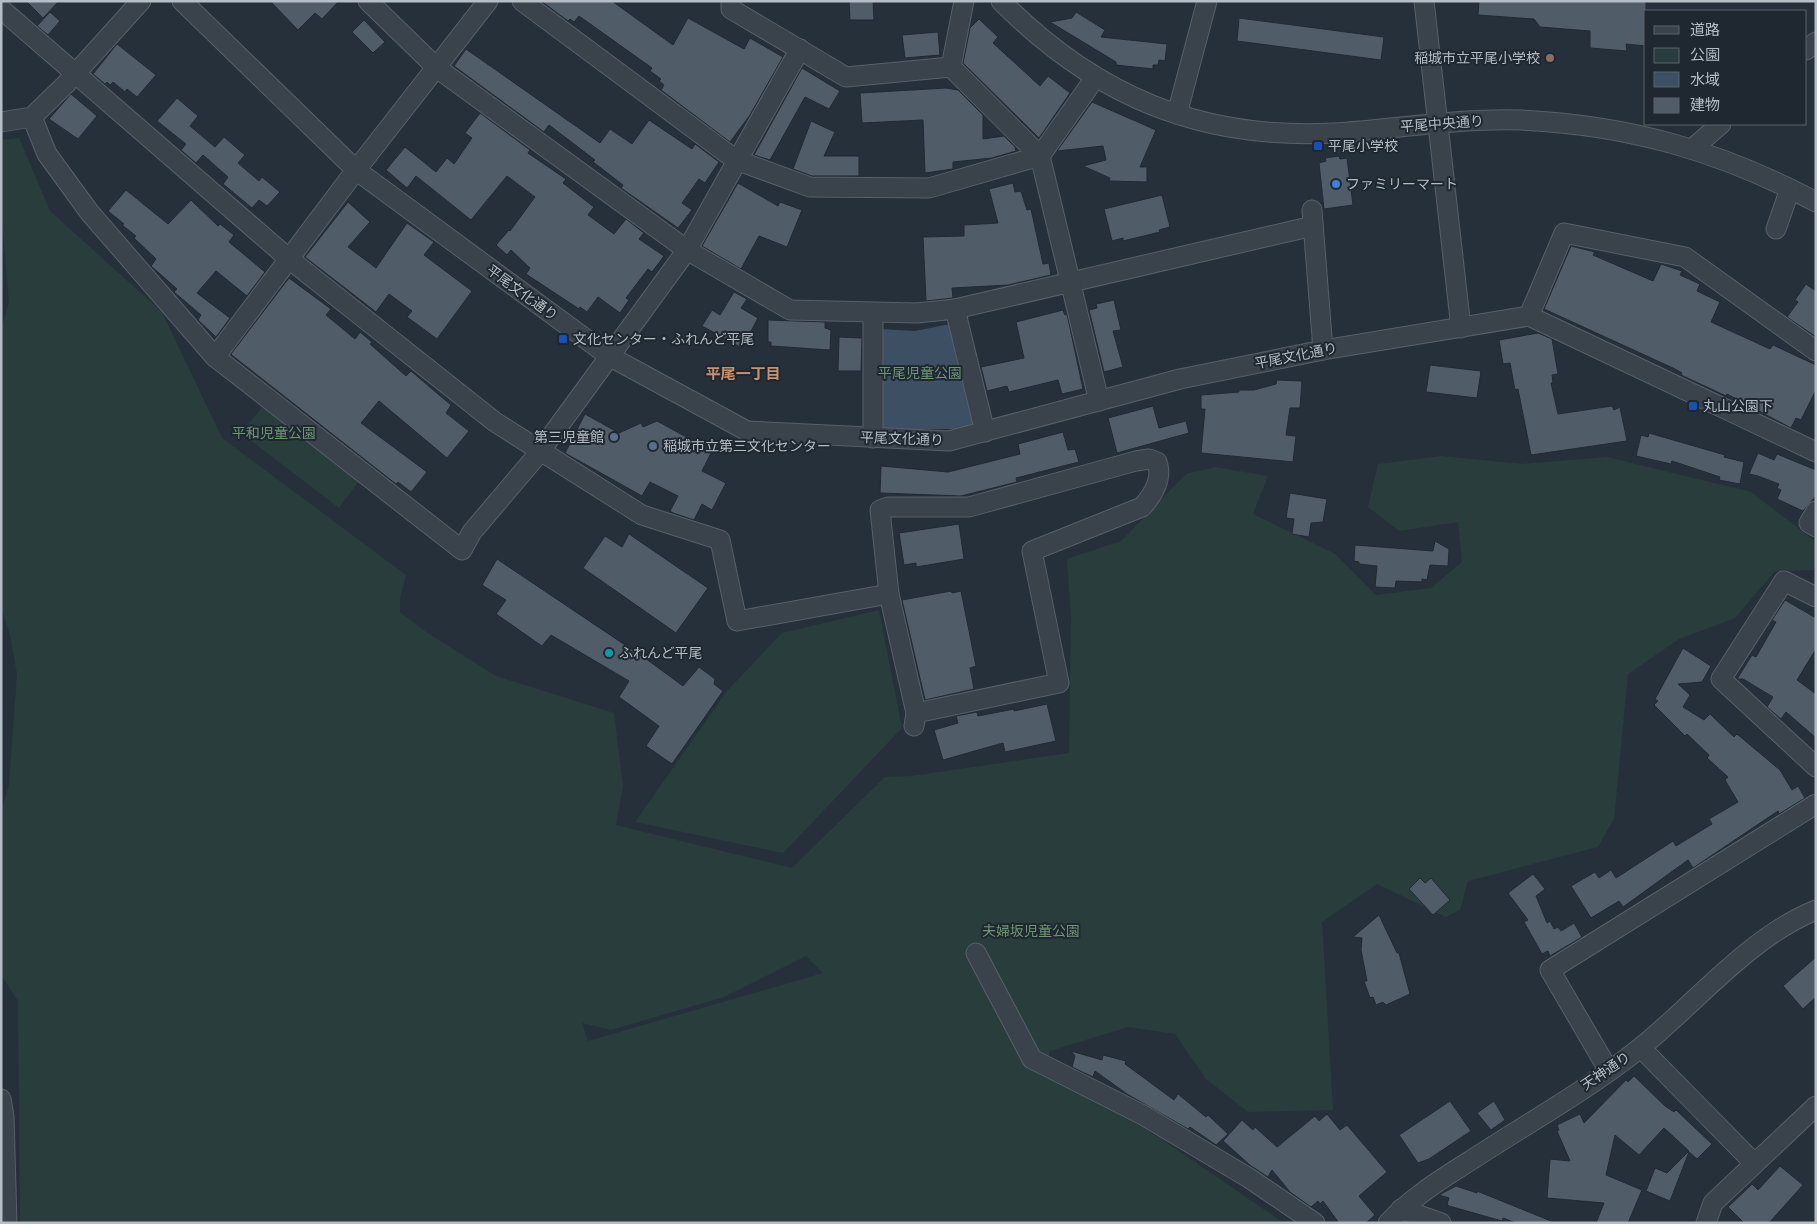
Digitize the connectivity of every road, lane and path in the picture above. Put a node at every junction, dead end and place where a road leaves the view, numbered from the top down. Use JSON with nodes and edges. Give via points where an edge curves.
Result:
{"nodes":[{"id":1,"x":141,"y":1,"type":"edge"},
{"id":2,"x":182,"y":1,"type":"edge"},
{"id":3,"x":368,"y":1,"type":"edge"},
{"id":4,"x":488,"y":1,"type":"edge"},
{"id":5,"x":522,"y":1,"type":"edge"},
{"id":6,"x":731,"y":1,"type":"edge"},
{"id":7,"x":964,"y":1,"type":"edge"},
{"id":8,"x":1001,"y":1,"type":"edge"},
{"id":9,"x":1207,"y":1,"type":"edge"},
{"id":10,"x":1424,"y":1,"type":"edge"},
{"id":11,"x":1,"y":10,"type":"edge"},
{"id":12,"x":800,"y":50,"type":"junction"},
{"id":13,"x":951,"y":67,"type":"junction"},
{"id":14,"x":437,"y":68,"type":"junction"},
{"id":15,"x":74,"y":72,"type":"junction"},
{"id":16,"x":1094,"y":78,"type":"junction"},
{"id":17,"x":1176,"y":114,"type":"junction"},
{"id":18,"x":32,"y":117,"type":"junction"},
{"id":19,"x":1,"y":122,"type":"edge"},
{"id":20,"x":1437,"y":123,"type":"junction"},
{"id":21,"x":1720,"y":125,"type":"edge"},
{"id":22,"x":1693,"y":148,"type":"junction"},
{"id":23,"x":1040,"y":156,"type":"junction"},
{"id":24,"x":736,"y":160,"type":"junction"},
{"id":25,"x":356,"y":170,"type":"junction"},
{"id":26,"x":1790,"y":189,"type":"junction"},
{"id":27,"x":1816,"y":202,"type":"edge"},
{"id":28,"x":1776,"y":229,"type":"dead end"},
{"id":29,"x":687,"y":250,"type":"junction"},
{"id":30,"x":288,"y":258,"type":"junction"},
{"id":31,"x":1071,"y":283,"type":"junction"},
{"id":32,"x":955,"y":309,"type":"junction"},
{"id":33,"x":872,"y":313,"type":"junction"},
{"id":34,"x":1529,"y":316,"type":"junction"},
{"id":35,"x":1462,"y":328,"type":"junction"},
{"id":36,"x":1323,"y":350,"type":"junction"},
{"id":37,"x":1816,"y":352,"type":"edge"},
{"id":38,"x":609,"y":356,"type":"junction"},
{"id":39,"x":215,"y":357,"type":"junction"},
{"id":40,"x":1099,"y":401,"type":"junction"},
{"id":41,"x":985,"y":432,"type":"junction"},
{"id":42,"x":873,"y":438,"type":"junction"},
{"id":43,"x":1816,"y":452,"type":"edge"},
{"id":44,"x":540,"y":453,"type":"junction"},
{"id":45,"x":1816,"y":510,"type":"edge"},
{"id":46,"x":1816,"y":527,"type":"edge"},
{"id":47,"x":889,"y":594,"type":"junction"},
{"id":48,"x":1816,"y":596,"type":"edge"},
{"id":49,"x":1816,"y":767,"type":"edge"},
{"id":50,"x":1816,"y":804,"type":"edge"},
{"id":51,"x":1816,"y":910,"type":"edge"},
{"id":52,"x":976,"y":952,"type":"dead end"},
{"id":53,"x":1641,"y":1048,"type":"junction"},
{"id":54,"x":1609,"y":1071,"type":"junction"},
{"id":55,"x":1,"y":1099,"type":"edge"},
{"id":56,"x":1816,"y":1106,"type":"edge"},
{"id":57,"x":1754,"y":1163,"type":"junction"},
{"id":58,"x":1401,"y":1209,"type":"junction"},
{"id":59,"x":7,"y":1223,"type":"edge"},
{"id":60,"x":1315,"y":1223,"type":"edge"},
{"id":61,"x":1388,"y":1223,"type":"edge"},
{"id":62,"x":1441,"y":1223,"type":"edge"},
{"id":63,"x":1706,"y":1223,"type":"edge"}],
"edges":[{"from":1,"to":15,"type":"street"},
{"from":2,"to":25,"type":"street","name":"平尾文化通り"},
{"from":3,"to":14,"type":"street"},
{"from":4,"to":14,"type":"street"},
{"from":5,"to":24,"type":"street"},
{"from":6,"to":12,"type":"street","via":[[731,9]]},
{"from":7,"to":13,"type":"street"},
{"from":8,"to":16,"type":"street","name":"平尾中央通り","via":[[1060,54]]},
{"from":9,"to":17,"type":"street"},
{"from":10,"to":20,"type":"street"},
{"from":11,"to":15,"type":"street"},
{"from":12,"to":13,"type":"street","via":[[846,78]]},
{"from":12,"to":24,"type":"street"},
{"from":13,"to":23,"type":"street"},
{"from":14,"to":25,"type":"street"},
{"from":14,"to":29,"type":"street"},
{"from":15,"to":18,"type":"street"},
{"from":15,"to":30,"type":"street"},
{"from":16,"to":17,"type":"street","name":"平尾中央通り","via":[[1129,97]]},
{"from":16,"to":23,"type":"street"},
{"from":17,"to":20,"type":"street","name":"平尾中央通り","via":[[1278,135]]},
{"from":18,"to":19,"type":"street"},
{"from":18,"to":39,"type":"street","via":[[47,154],[90,213]]},
{"from":20,"to":22,"type":"street","name":"平尾中央通り","via":[[1519,120],[1575,124],[1633,133]]},
{"from":20,"to":35,"type":"street"},
{"from":21,"to":22,"type":"street"},
{"from":22,"to":26,"type":"street","name":"平尾中央通り"},
{"from":23,"to":24,"type":"street","via":[[929,188],[810,187]]},
{"from":23,"to":31,"type":"street"},
{"from":24,"to":29,"type":"street"},
{"from":25,"to":30,"type":"street"},
{"from":25,"to":38,"type":"street","name":"平尾文化通り"},
{"from":26,"to":27,"type":"street","name":"平尾中央通り"},
{"from":26,"to":28,"type":"street"},
{"from":29,"to":33,"type":"street","via":[[790,310]]},
{"from":29,"to":38,"type":"street"},
{"from":30,"to":39,"type":"street"},
{"from":30,"to":44,"type":"street","via":[[494,422]]},
{"from":31,"to":32,"type":"street"},
{"from":31,"to":36,"type":"street","via":[[1313,218]]},
{"from":31,"to":40,"type":"street"},
{"from":32,"to":33,"type":"street"},
{"from":32,"to":41,"type":"street"},
{"from":33,"to":42,"type":"street"},
{"from":34,"to":35,"type":"street","name":"平尾文化通り"},
{"from":34,"to":37,"type":"street","via":[[1564,233],[1685,257]]},
{"from":34,"to":43,"type":"street"},
{"from":35,"to":36,"type":"street","name":"平尾文化通り"},
{"from":36,"to":40,"type":"street","name":"平尾文化通り","via":[[1180,379]]},
{"from":38,"to":42,"type":"street","name":"平尾文化通り","via":[[747,431]]},
{"from":38,"to":44,"type":"street"},
{"from":39,"to":44,"type":"street","via":[[462,550],[472,532]]},
{"from":40,"to":41,"type":"street","name":"平尾文化通り"},
{"from":41,"to":42,"type":"street","name":"平尾文化通り","via":[[949,442]]},
{"from":44,"to":47,"type":"street","via":[[642,515],[720,540],[738,621]]},
{"from":45,"to":46,"type":"street","via":[[1810,523]]},
{"from":47,"to":47,"type":"street","via":[[880,510],[888,507],[969,507],[1136,461],[1149,459],[1157,462],[1160,470],[1157,484],[1142,507],[1032,551],[1059,682],[915,719]]},
{"from":48,"to":49,"type":"street","via":[[1784,582],[1721,679]]},
{"from":50,"to":54,"type":"street","via":[[1550,970]]},
{"from":51,"to":53,"type":"street","name":"天神通り","via":[[1775,933],[1710,984]]},
{"from":52,"to":60,"type":"street","via":[[1032,1059],[1143,1115],[1249,1178]]},
{"from":53,"to":54,"type":"street","name":"天神通り"},
{"from":53,"to":57,"type":"street"},
{"from":54,"to":58,"type":"street","name":"天神通り","via":[[1446,1176]]},
{"from":55,"to":59,"type":"street"},
{"from":56,"to":57,"type":"street"},
{"from":57,"to":63,"type":"street","via":[[1713,1203]]},
{"from":58,"to":61,"type":"street","name":"天神通り"},
{"from":58,"to":62,"type":"street"}]}
